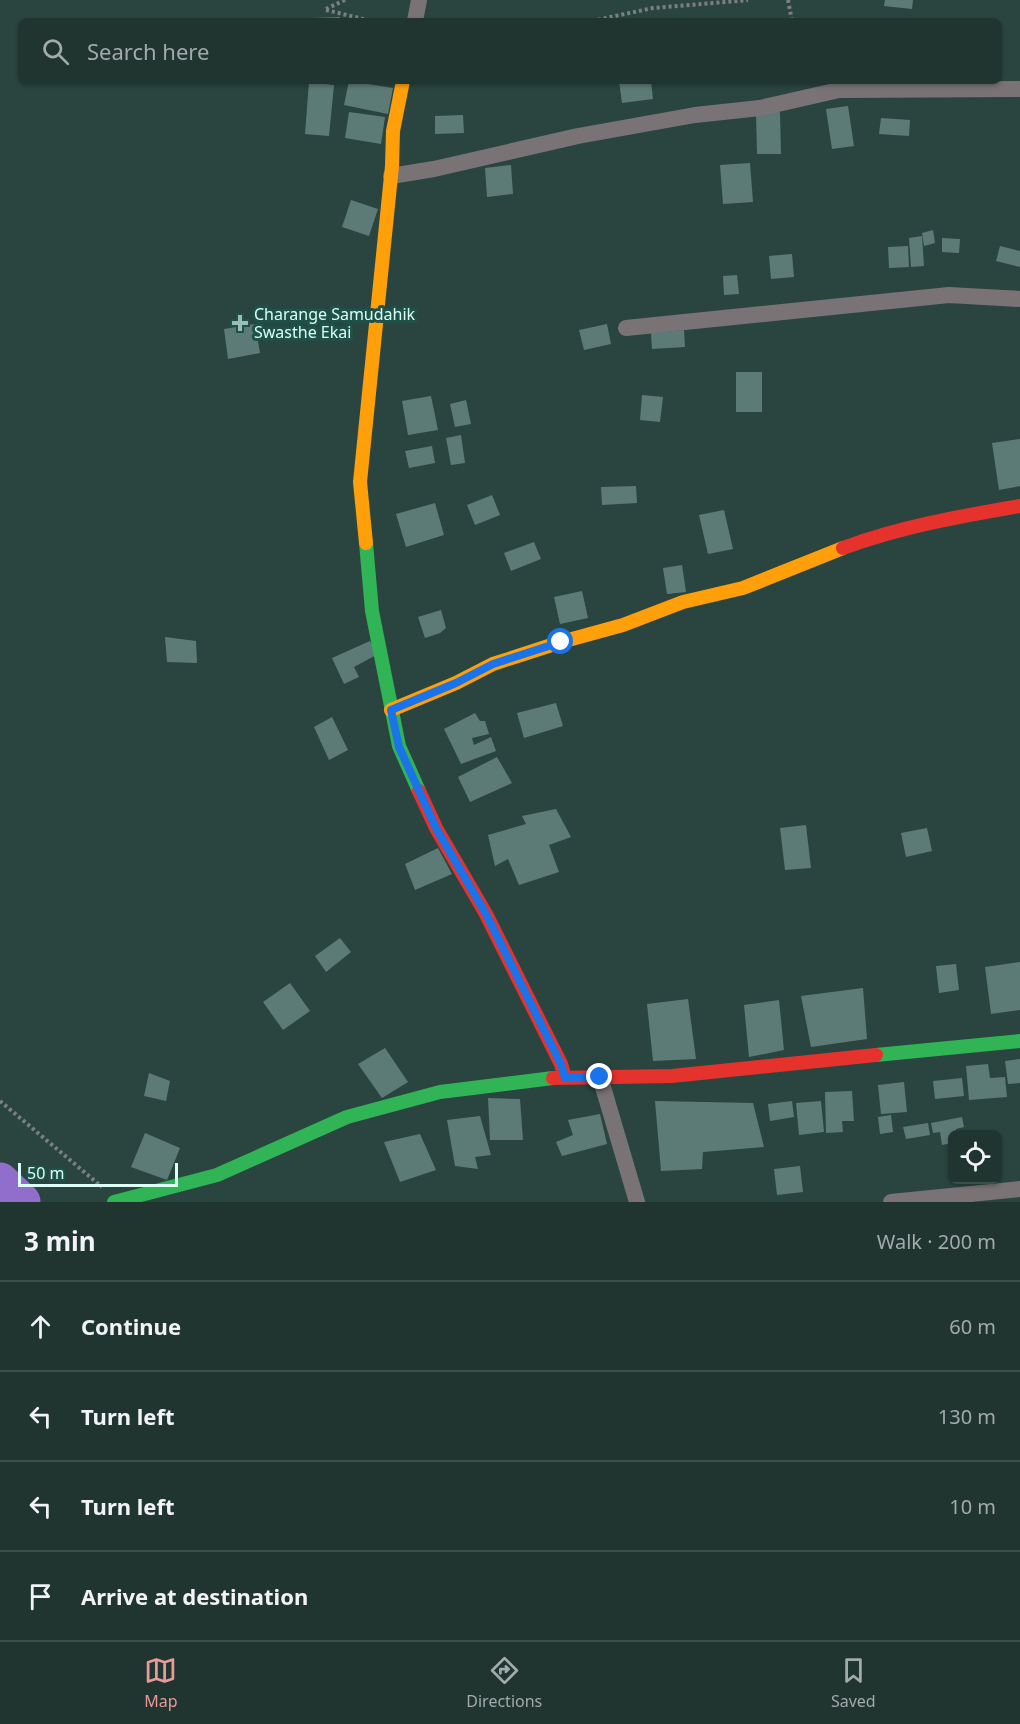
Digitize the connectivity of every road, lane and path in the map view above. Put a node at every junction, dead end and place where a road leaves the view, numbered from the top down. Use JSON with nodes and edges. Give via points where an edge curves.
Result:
{"nodes":[{"id":1,"x":345,"y":0,"type":"edge"},
{"id":2,"x":419,"y":0,"type":"edge"},
{"id":3,"x":748,"y":0,"type":"edge"},
{"id":4,"x":788,"y":0,"type":"edge"},
{"id":5,"x":359,"y":18,"type":"edge"},
{"id":6,"x":416,"y":18,"type":"edge"},
{"id":7,"x":606,"y":18,"type":"edge"},
{"id":8,"x":791,"y":18,"type":"edge"},
{"id":9,"x":402,"y":84,"type":"edge"},
{"id":10,"x":1020,"y":89,"type":"edge"},
{"id":11,"x":391,"y":176,"type":"junction"},
{"id":12,"x":1020,"y":299,"type":"edge"},
{"id":13,"x":626,"y":328,"type":"dead end"},
{"id":14,"x":1020,"y":506,"type":"edge"},
{"id":15,"x":391,"y":710,"type":"junction"},
{"id":16,"x":1020,"y":1041,"type":"edge"},
{"id":17,"x":600,"y":1077,"type":"junction"},
{"id":18,"x":565,"y":1078,"type":"junction"},
{"id":19,"x":0,"y":1101,"type":"edge"},
{"id":20,"x":1020,"y":1189,"type":"edge"},
{"id":21,"x":116,"y":1202,"type":"edge"},
{"id":22,"x":637,"y":1202,"type":"edge"},
{"id":23,"x":891,"y":1202,"type":"edge"}],
"edges":[{"from":1,"to":5,"type":"path","via":[[326,10]]},
{"from":2,"to":6,"type":"street"},
{"from":3,"to":7,"type":"path","via":[[653,8]]},
{"from":4,"to":8,"type":"path"},
{"from":9,"to":11,"type":"street","via":[[393,131]]},
{"from":10,"to":11,"type":"street","via":[[838,90],[760,108],[578,136]]},
{"from":11,"to":15,"type":"street","via":[[360,482],[372,611]]},
{"from":12,"to":13,"type":"street","via":[[949,295]]},
{"from":14,"to":15,"type":"street","via":[[864,540],[743,588],[683,602],[624,625],[493,664]]},
{"from":15,"to":18,"type":"street","via":[[399,747],[436,828],[486,914]]},
{"from":16,"to":17,"type":"street","via":[[672,1076]]},
{"from":17,"to":18,"type":"street"},
{"from":17,"to":22,"type":"street"},
{"from":18,"to":21,"type":"street","via":[[440,1092],[347,1117],[217,1175]]},
{"from":19,"to":21,"type":"path"},
{"from":20,"to":23,"type":"street"}]}
